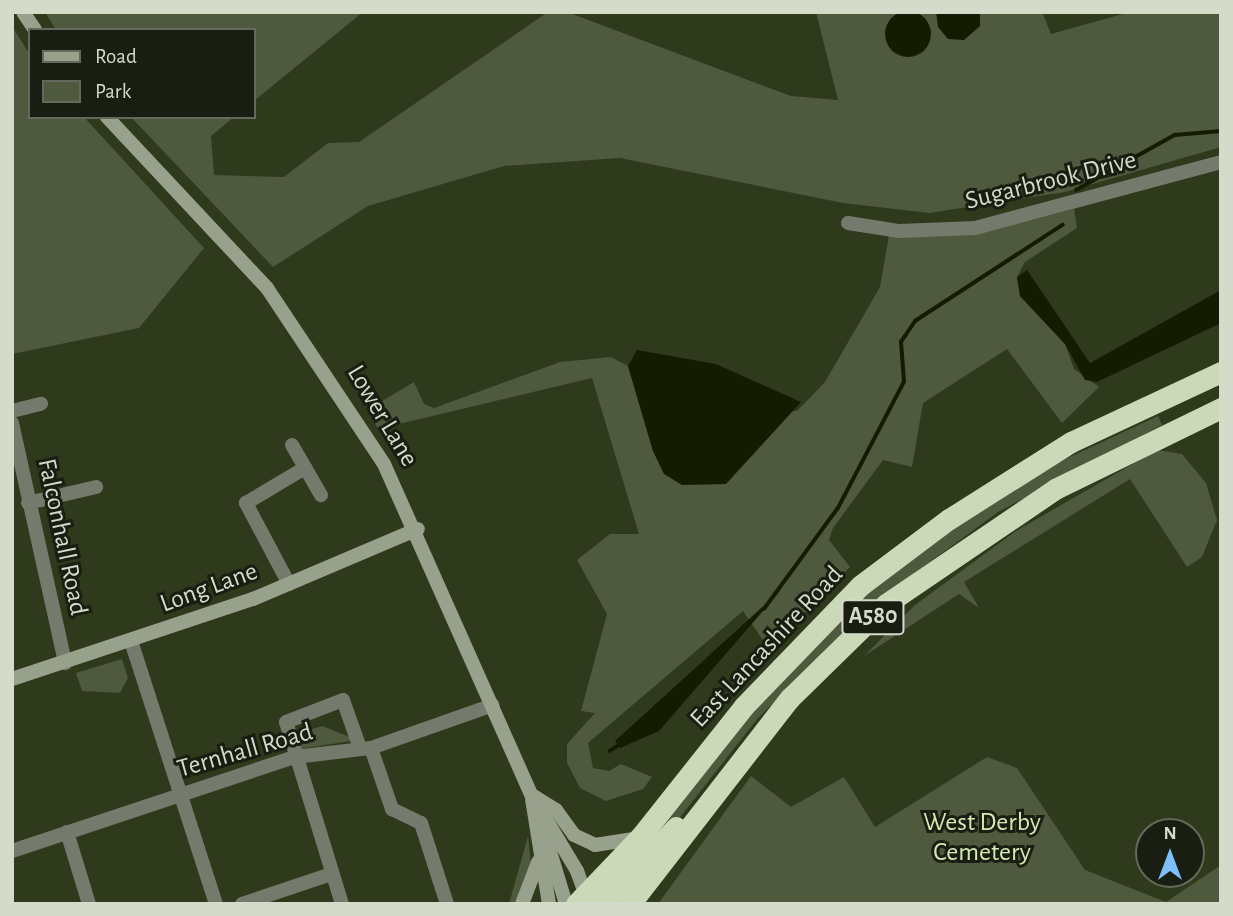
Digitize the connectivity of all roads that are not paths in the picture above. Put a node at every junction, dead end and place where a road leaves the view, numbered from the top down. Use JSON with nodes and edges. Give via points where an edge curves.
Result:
{"nodes":[{"id":1,"x":23,"y":12,"type":"edge"},
{"id":2,"x":34,"y":28,"type":"edge"},
{"id":3,"x":109,"y":119,"type":"edge"},
{"id":4,"x":1221,"y":162,"type":"edge"},
{"id":5,"x":848,"y":223,"type":"dead end"},
{"id":6,"x":1221,"y":372,"type":"edge"},
{"id":7,"x":41,"y":404,"type":"dead end"},
{"id":8,"x":1221,"y":408,"type":"edge"},
{"id":9,"x":12,"y":411,"type":"edge"},
{"id":10,"x":12,"y":423,"type":"edge"},
{"id":11,"x":292,"y":445,"type":"dead end"},
{"id":12,"x":305,"y":468,"type":"junction"},
{"id":13,"x":96,"y":488,"type":"dead end"},
{"id":14,"x":321,"y":495,"type":"dead end"},
{"id":15,"x":28,"y":503,"type":"junction"},
{"id":16,"x":418,"y":529,"type":"junction"},
{"id":17,"x":289,"y":584,"type":"junction"},
{"id":18,"x":131,"y":642,"type":"junction"},
{"id":19,"x":65,"y":663,"type":"junction"},
{"id":20,"x":12,"y":679,"type":"edge"},
{"id":21,"x":790,"y":698,"type":"junction"},
{"id":22,"x":493,"y":705,"type":"junction"},
{"id":23,"x":366,"y":748,"type":"junction"},
{"id":24,"x":295,"y":757,"type":"junction"},
{"id":25,"x":531,"y":794,"type":"junction"},
{"id":26,"x":180,"y":795,"type":"junction"},
{"id":27,"x":67,"y":832,"type":"junction"},
{"id":28,"x":641,"y":836,"type":"junction"},
{"id":29,"x":12,"y":851,"type":"edge"},
{"id":30,"x":538,"y":862,"type":"junction"},
{"id":31,"x":331,"y":874,"type":"junction"},
{"id":32,"x":644,"y":894,"type":"edge"},
{"id":33,"x":587,"y":902,"type":"edge"},
{"id":34,"x":89,"y":904,"type":"edge"},
{"id":35,"x":216,"y":904,"type":"edge"},
{"id":36,"x":242,"y":904,"type":"edge"},
{"id":37,"x":342,"y":904,"type":"edge"},
{"id":38,"x":447,"y":904,"type":"edge"},
{"id":39,"x":522,"y":904,"type":"edge"},
{"id":40,"x":549,"y":904,"type":"edge"},
{"id":41,"x":566,"y":904,"type":"edge"},
{"id":42,"x":630,"y":904,"type":"edge"}],
"edges":[{"from":1,"to":2,"type":"street"},
{"from":3,"to":16,"type":"street","name":"Lower Lane","via":[[267,288],[325,369]]},
{"from":4,"to":5,"type":"street","name":"Sugarbrook Drive","via":[[975,228],[899,231]]},
{"from":6,"to":28,"type":"highway","name":"East Lancashire Road","number":"A580","via":[[1072,442],[949,519],[861,585],[744,706]]},
{"from":7,"to":9,"type":"street"},
{"from":8,"to":21,"type":"highway","name":"East Lancashire Road","number":"A580","via":[[1055,489],[968,545],[886,604]]},
{"from":10,"to":15,"type":"street","name":"Falconhall Road"},
{"from":11,"to":12,"type":"street"},
{"from":12,"to":14,"type":"street"},
{"from":12,"to":17,"type":"street","via":[[246,503]]},
{"from":13,"to":15,"type":"street"},
{"from":15,"to":19,"type":"street","name":"Falconhall Road"},
{"from":16,"to":17,"type":"street","name":"Long Lane"},
{"from":16,"to":22,"type":"street","name":"Lower Lane"},
{"from":17,"to":18,"type":"street","name":"Long Lane"},
{"from":18,"to":19,"type":"street","name":"Long Lane"},
{"from":18,"to":26,"type":"street"},
{"from":19,"to":20,"type":"street","name":"Long Lane"},
{"from":21,"to":32,"type":"highway","name":"East Lancashire Road","number":"A580"},
{"from":21,"to":33,"type":"highway","via":[[753,727],[674,829]]},
{"from":22,"to":23,"type":"street","name":"Ternhall Road"},
{"from":22,"to":25,"type":"street","name":"Lower Lane"},
{"from":23,"to":24,"type":"street","name":"Ternhall Road"},
{"from":23,"to":24,"type":"street","via":[[343,700],[290,716]]},
{"from":23,"to":38,"type":"street","via":[[392,809],[421,823]]},
{"from":24,"to":26,"type":"street","name":"Ternhall Road"},
{"from":24,"to":31,"type":"street"},
{"from":25,"to":28,"type":"street","via":[[555,810],[574,835],[595,845]]},
{"from":25,"to":30,"type":"street","name":"Lower Lane"},
{"from":25,"to":33,"type":"street","name":"Lower Lane"},
{"from":25,"to":41,"type":"street"},
{"from":26,"to":27,"type":"street","name":"Ternhall Road"},
{"from":26,"to":35,"type":"street"},
{"from":27,"to":29,"type":"street","name":"Ternhall Road"},
{"from":27,"to":34,"type":"street"},
{"from":28,"to":33,"type":"highway","name":"East Lancashire Road","number":"A580"},
{"from":30,"to":39,"type":"street"},
{"from":30,"to":40,"type":"street","name":"Lower Lane"},
{"from":31,"to":36,"type":"street"},
{"from":31,"to":37,"type":"street"},
{"from":32,"to":42,"type":"highway","name":"East Lancashire Road","number":"A580"}]}
